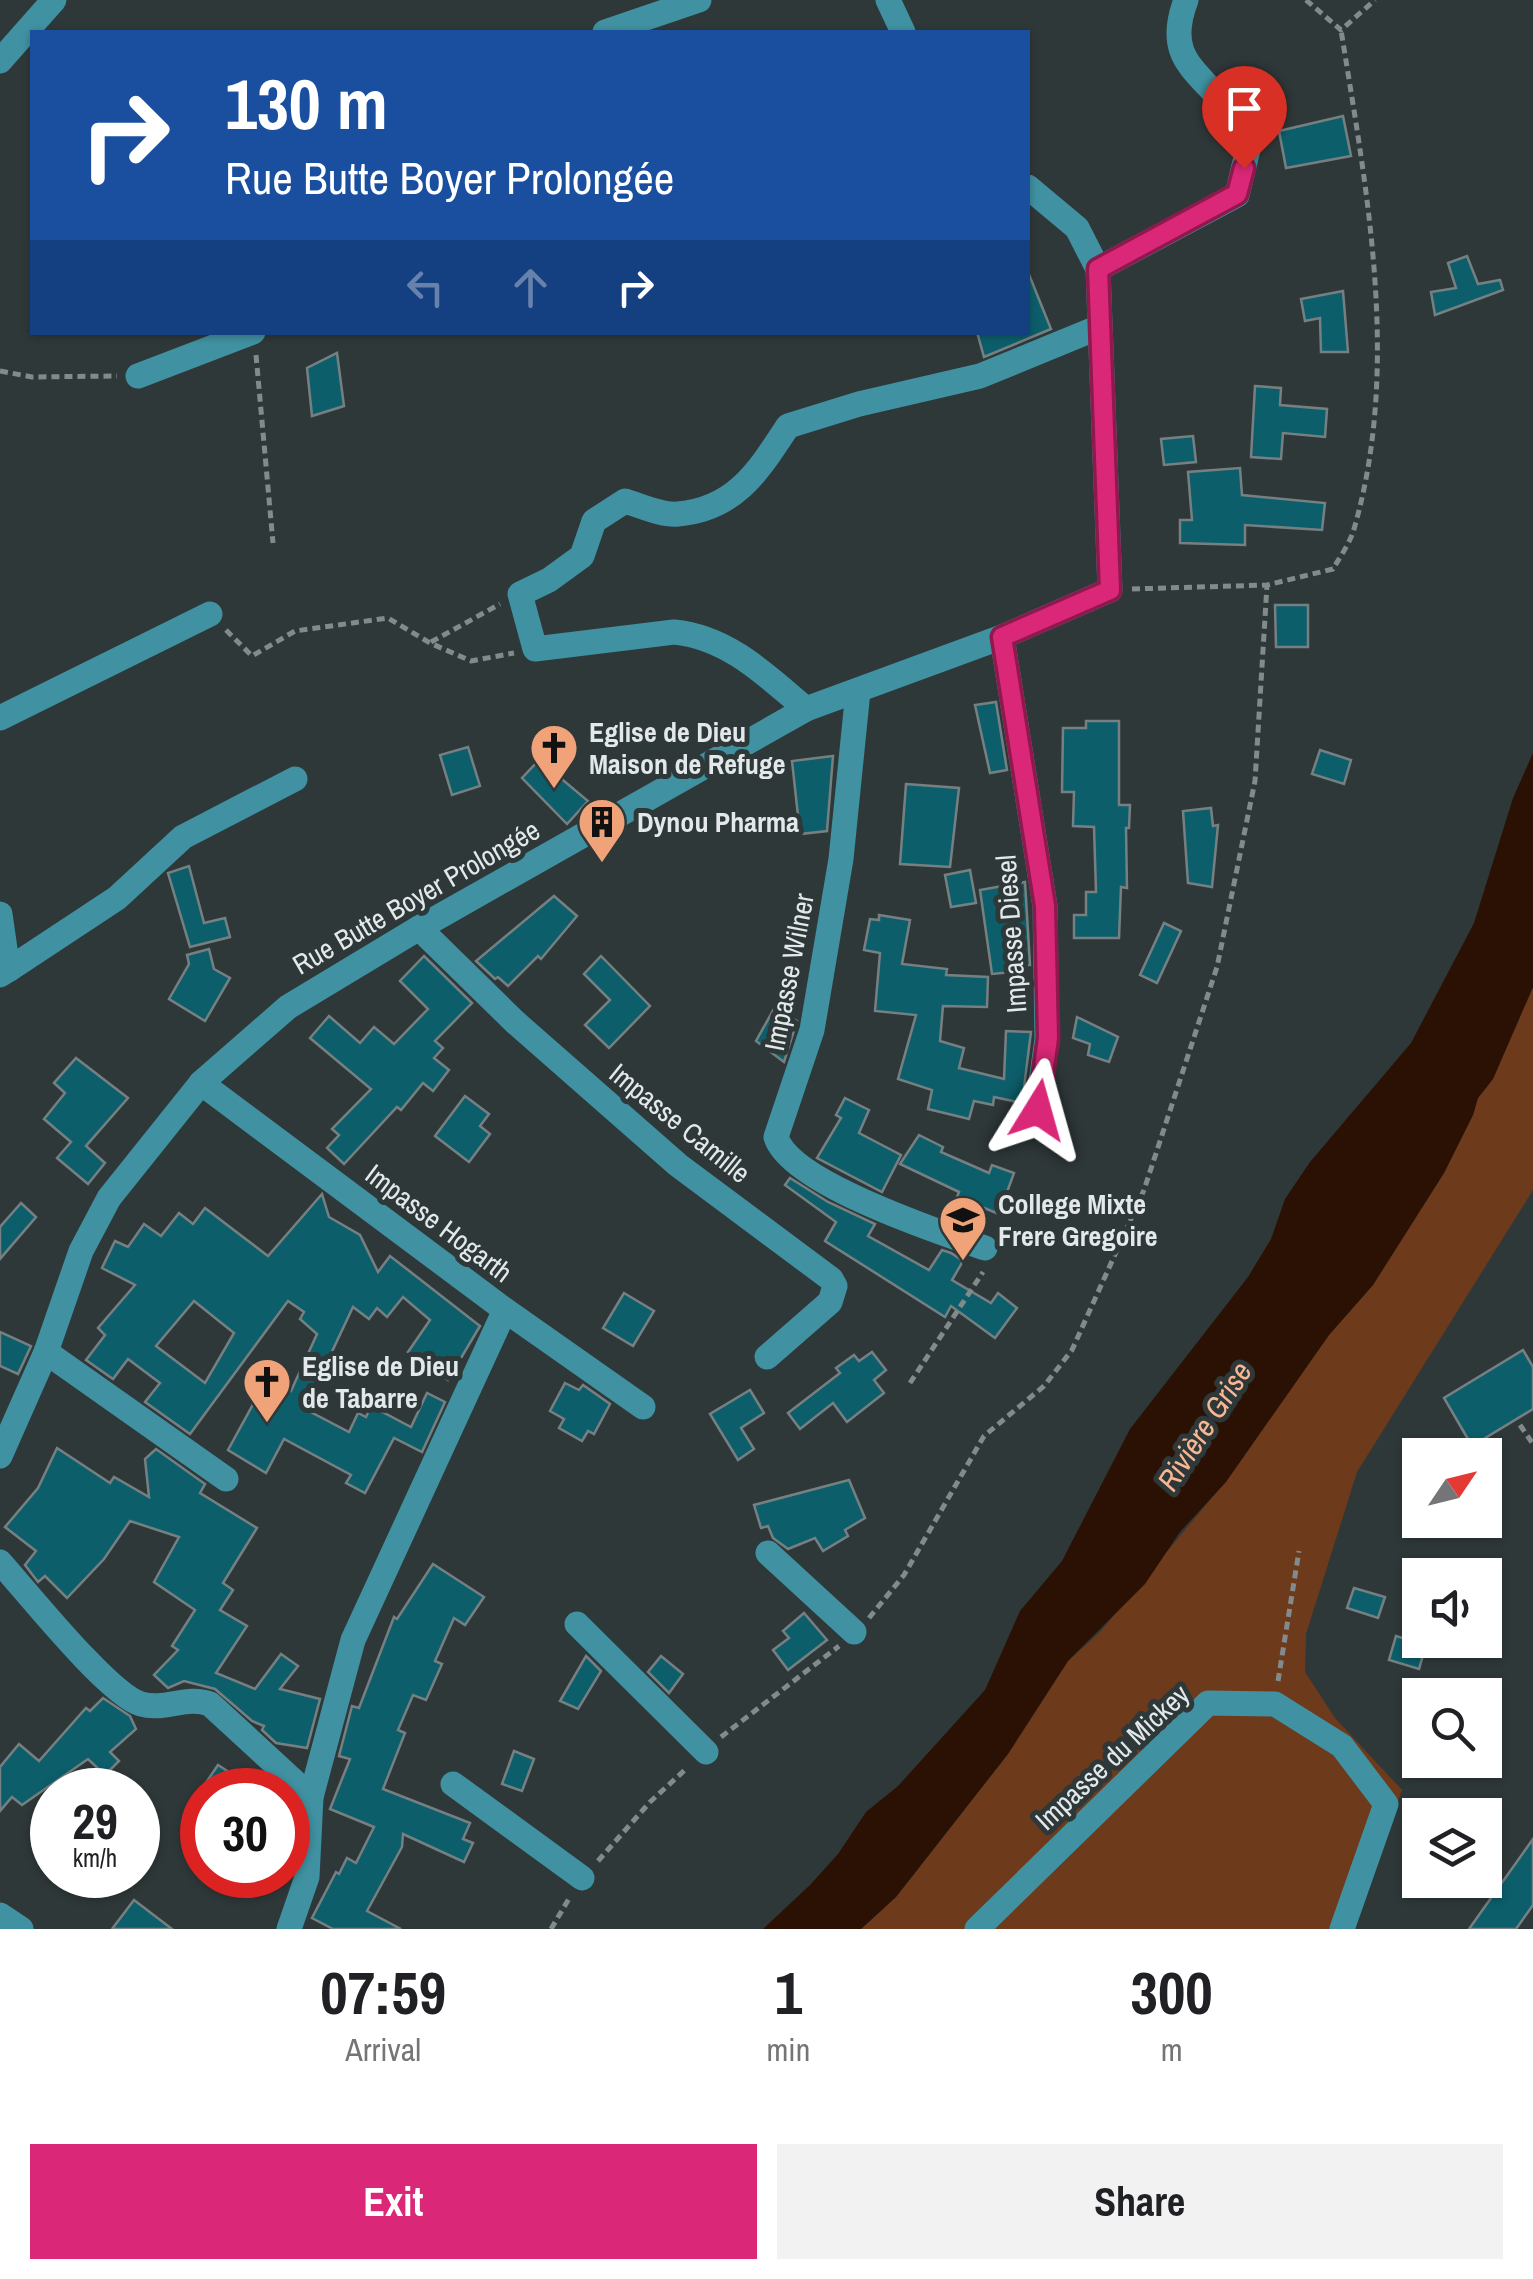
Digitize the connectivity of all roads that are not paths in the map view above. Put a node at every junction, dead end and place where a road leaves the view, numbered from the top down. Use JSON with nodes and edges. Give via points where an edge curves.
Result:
{"nodes":[{"id":1,"x":54,"y":0,"type":"edge"},
{"id":2,"x":700,"y":0,"type":"edge"},
{"id":3,"x":888,"y":0,"type":"edge"},
{"id":4,"x":1186,"y":0,"type":"edge"},
{"id":5,"x":612,"y":30,"type":"edge"},
{"id":6,"x":902,"y":30,"type":"edge"},
{"id":7,"x":0,"y":61,"type":"edge"},
{"id":8,"x":1030,"y":189,"type":"edge"},
{"id":9,"x":1098,"y":269,"type":"junction"},
{"id":10,"x":1098,"y":328,"type":"junction"},
{"id":11,"x":254,"y":341,"type":"edge"},
{"id":12,"x":138,"y":376,"type":"road end"},
{"id":13,"x":210,"y":614,"type":"road end"},
{"id":14,"x":1002,"y":637,"type":"junction"},
{"id":15,"x":858,"y":691,"type":"junction"},
{"id":16,"x":806,"y":709,"type":"junction"},
{"id":17,"x":0,"y":718,"type":"edge"},
{"id":18,"x":295,"y":778,"type":"dead end"},
{"id":19,"x":0,"y":914,"type":"edge"},
{"id":20,"x":419,"y":928,"type":"junction"},
{"id":21,"x":4,"y":973,"type":"edge"},
{"id":22,"x":202,"y":1082,"type":"junction"},
{"id":23,"x":1038,"y":1110,"type":"dead end"},
{"id":24,"x":986,"y":1248,"type":"road end"},
{"id":25,"x":505,"y":1310,"type":"junction"},
{"id":26,"x":46,"y":1352,"type":"junction"},
{"id":27,"x":767,"y":1357,"type":"dead end"},
{"id":28,"x":643,"y":1407,"type":"dead end"},
{"id":29,"x":0,"y":1456,"type":"edge"},
{"id":30,"x":226,"y":1479,"type":"dead end"},
{"id":31,"x":768,"y":1553,"type":"dead end"},
{"id":32,"x":0,"y":1562,"type":"edge"},
{"id":33,"x":577,"y":1624,"type":"dead end"},
{"id":34,"x":854,"y":1632,"type":"road end"},
{"id":35,"x":706,"y":1752,"type":"road end"},
{"id":36,"x":453,"y":1784,"type":"dead end"},
{"id":37,"x":311,"y":1797,"type":"junction"},
{"id":38,"x":582,"y":1878,"type":"road end"},
{"id":39,"x":0,"y":1915,"type":"edge"},
{"id":40,"x":20,"y":1929,"type":"edge"},
{"id":41,"x":289,"y":1929,"type":"edge"},
{"id":42,"x":976,"y":1929,"type":"edge"},
{"id":43,"x":1342,"y":1929,"type":"edge"}],
"edges":[{"from":1,"to":7,"type":"street"},
{"from":2,"to":5,"type":"street"},
{"from":3,"to":6,"type":"street"},
{"from":4,"to":9,"type":"street","via":[[1176,26],[1190,72],[1250,141],[1237,194]]},
{"from":8,"to":9,"type":"street","via":[[1076,228]]},
{"from":9,"to":10,"type":"street"},
{"from":10,"to":14,"type":"street","name":"Rue Butte Boyer Prolongée","via":[[1110,590]]},
{"from":10,"to":16,"type":"street","via":[[980,376],[788,426],[762,467],[729,500],[676,515],[626,501],[594,521],[582,556],[520,594],[535,649],[693,634],[752,664]]},
{"from":11,"to":12,"type":"street"},
{"from":13,"to":17,"type":"street"},
{"from":14,"to":15,"type":"street","name":"Rue Butte Boyer Prolongée"},
{"from":14,"to":23,"type":"street","name":"Impasse Diesel","via":[[1045,906],[1048,1038]]},
{"from":15,"to":16,"type":"street","name":"Rue Butte Boyer Prolongée"},
{"from":15,"to":24,"type":"street","name":"Impasse Wilner","via":[[812,1030],[776,1137],[789,1160],[838,1189]]},
{"from":16,"to":20,"type":"street","name":"Rue Butte Boyer Prolongée"},
{"from":18,"to":21,"type":"street","via":[[183,837],[117,898]]},
{"from":19,"to":21,"type":"street"},
{"from":20,"to":22,"type":"street","name":"Rue Butte Boyer Prolongée","via":[[288,1007]]},
{"from":20,"to":27,"type":"street","name":"Impasse Camille","via":[[678,1164],[832,1279],[830,1302]]},
{"from":22,"to":25,"type":"street","name":"Impasse Hogarth"},
{"from":22,"to":26,"type":"street","name":"Rue Butte Boyer Prolongée","via":[[109,1198],[81,1251]]},
{"from":25,"to":28,"type":"street","name":"Impasse Hogarth"},
{"from":25,"to":37,"type":"street","via":[[353,1640]]},
{"from":26,"to":29,"type":"street","name":"Rue Butte Boyer Prolongée"},
{"from":26,"to":30,"type":"street"},
{"from":31,"to":34,"type":"street"},
{"from":32,"to":37,"type":"street","via":[[124,1697],[157,1706],[210,1704]]},
{"from":33,"to":35,"type":"street"},
{"from":36,"to":38,"type":"street"},
{"from":37,"to":41,"type":"street","via":[[307,1877]]},
{"from":39,"to":40,"type":"street"},
{"from":42,"to":43,"type":"street","name":"Impasse du Mickey","via":[[1208,1703],[1274,1704],[1342,1746],[1386,1804]]}]}
